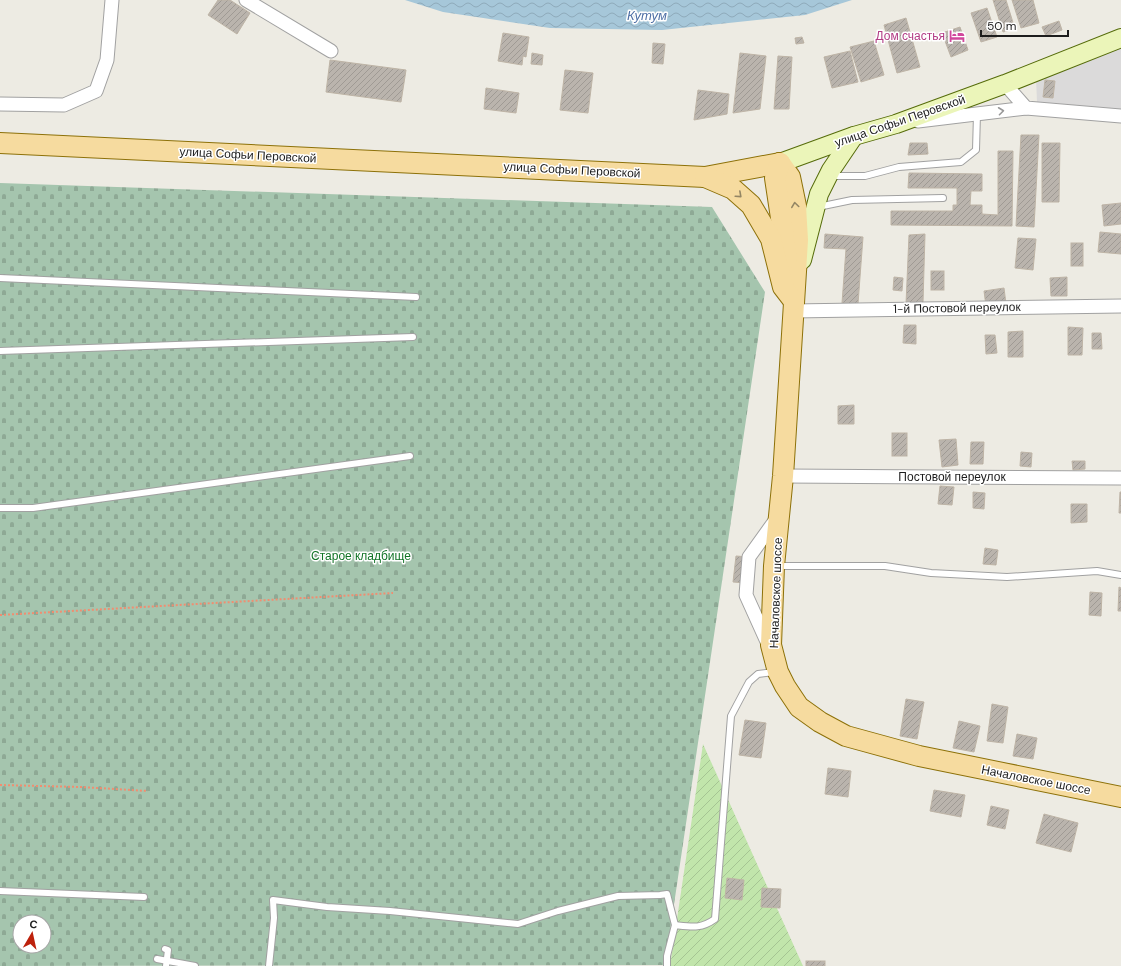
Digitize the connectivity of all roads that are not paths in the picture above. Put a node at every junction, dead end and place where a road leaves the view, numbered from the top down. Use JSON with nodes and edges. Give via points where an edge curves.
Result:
{"nodes":[{"id":1,"x":112,"y":0,"type":"edge"},
{"id":2,"x":246,"y":0,"type":"edge"},
{"id":3,"x":1121,"y":38,"type":"edge"},
{"id":4,"x":331,"y":51,"type":"dead end"},
{"id":5,"x":1005,"y":84,"type":"junction"},
{"id":6,"x":0,"y":104,"type":"edge"},
{"id":7,"x":1026,"y":108,"type":"junction"},
{"id":8,"x":977,"y":114,"type":"junction"},
{"id":9,"x":1121,"y":116,"type":"edge"},
{"id":10,"x":896,"y":124,"type":"junction"},
{"id":11,"x":854,"y":136,"type":"junction"},
{"id":12,"x":0,"y":143,"type":"edge"},
{"id":13,"x":780,"y":163,"type":"junction"},
{"id":14,"x":828,"y":176,"type":"junction"},
{"id":15,"x":706,"y":177,"type":"junction"},
{"id":16,"x":943,"y":198,"type":"dead end"},
{"id":17,"x":814,"y":208,"type":"junction"},
{"id":18,"x":0,"y":278,"type":"edge"},
{"id":19,"x":416,"y":297,"type":"dead end"},
{"id":20,"x":793,"y":305,"type":"junction"},
{"id":21,"x":1121,"y":306,"type":"edge"},
{"id":22,"x":413,"y":337,"type":"dead end"},
{"id":23,"x":0,"y":351,"type":"edge"},
{"id":24,"x":410,"y":456,"type":"dead end"},
{"id":25,"x":783,"y":476,"type":"junction"},
{"id":26,"x":1121,"y":478,"type":"edge"},
{"id":27,"x":0,"y":508,"type":"edge"},
{"id":28,"x":779,"y":515,"type":"junction"},
{"id":29,"x":774,"y":566,"type":"junction"},
{"id":30,"x":1121,"y":575,"type":"edge"},
{"id":31,"x":777,"y":666,"type":"junction"},
{"id":32,"x":1121,"y":797,"type":"edge"},
{"id":33,"x":0,"y":891,"type":"edge"},
{"id":34,"x":144,"y":897,"type":"dead end"},
{"id":35,"x":675,"y":925,"type":"junction"},
{"id":36,"x":165,"y":949,"type":"dead end"},
{"id":37,"x":157,"y":959,"type":"dead end"},
{"id":38,"x":166,"y":963,"type":"edge"},
{"id":39,"x":195,"y":966,"type":"edge"},
{"id":40,"x":269,"y":966,"type":"edge"},
{"id":41,"x":667,"y":966,"type":"edge"}],
"edges":[{"from":1,"to":6,"type":"street","via":[[107,60],[96,90],[64,105]]},
{"from":2,"to":4,"type":"street"},
{"from":3,"to":5,"type":"main road","name":"улица Софьи Перовской"},
{"from":5,"to":7,"type":"street"},
{"from":5,"to":10,"type":"main road","name":"улица Софьи Перовской"},
{"from":8,"to":7,"type":"street","one_way":true},
{"from":7,"to":9,"type":"street"},
{"from":8,"to":10,"type":"street"},
{"from":8,"to":14,"type":"lane","via":[[976,150],[961,162],[899,167],[865,176]]},
{"from":10,"to":11,"type":"main road","name":"улица Софьи Перовской"},
{"from":11,"to":13,"type":"main road","name":"улица Софьи Перовской"},
{"from":11,"to":14,"type":"main road"},
{"from":12,"to":15,"type":"main road","name":"улица Софьи Перовской"},
{"from":13,"to":15,"type":"main road","name":"улица Софьи Перовской"},
{"from":13,"to":20,"type":"main road","name":"Началовское шоссе","via":[[790,177],[796,206],[798,240]]},
{"from":14,"to":17,"type":"main road"},
{"from":15,"to":20,"type":"main road","one_way":true,"via":[[733,189],[751,205],[772,239],[784,287]]},
{"from":16,"to":17,"type":"lane","via":[[852,200]]},
{"from":17,"to":20,"type":"main road"},
{"from":18,"to":19,"type":"lane"},
{"from":20,"to":21,"type":"street","name":"1-й Постовой переулок"},
{"from":20,"to":25,"type":"main road","name":"Началовское шоссе"},
{"from":22,"to":23,"type":"lane"},
{"from":24,"to":27,"type":"lane","via":[[33,508]]},
{"from":25,"to":26,"type":"street","name":"Постовой переулок"},
{"from":25,"to":28,"type":"main road","name":"Началовское шоссе"},
{"from":28,"to":29,"type":"main road","name":"Началовское шоссе"},
{"from":28,"to":31,"type":"street","via":[[748,557],[746,595]]},
{"from":29,"to":30,"type":"lane","via":[[885,566],[931,573],[1007,577],[1097,571]]},
{"from":29,"to":31,"type":"main road","name":"Началовское шоссе","via":[[771,645]]},
{"from":31,"to":32,"type":"main road","name":"Началовское шоссе","via":[[799,707],[846,736],[919,756]]},
{"from":31,"to":35,"type":"lane","via":[[758,674],[749,682],[731,716],[715,919],[696,927]]},
{"from":33,"to":34,"type":"lane"},
{"from":35,"to":40,"type":"lane","via":[[667,894],[618,896],[518,924],[273,900]]},
{"from":35,"to":41,"type":"lane"},
{"from":36,"to":38,"type":"lane","via":[[168,950]]},
{"from":37,"to":38,"type":"lane"},
{"from":38,"to":39,"type":"lane"}]}
